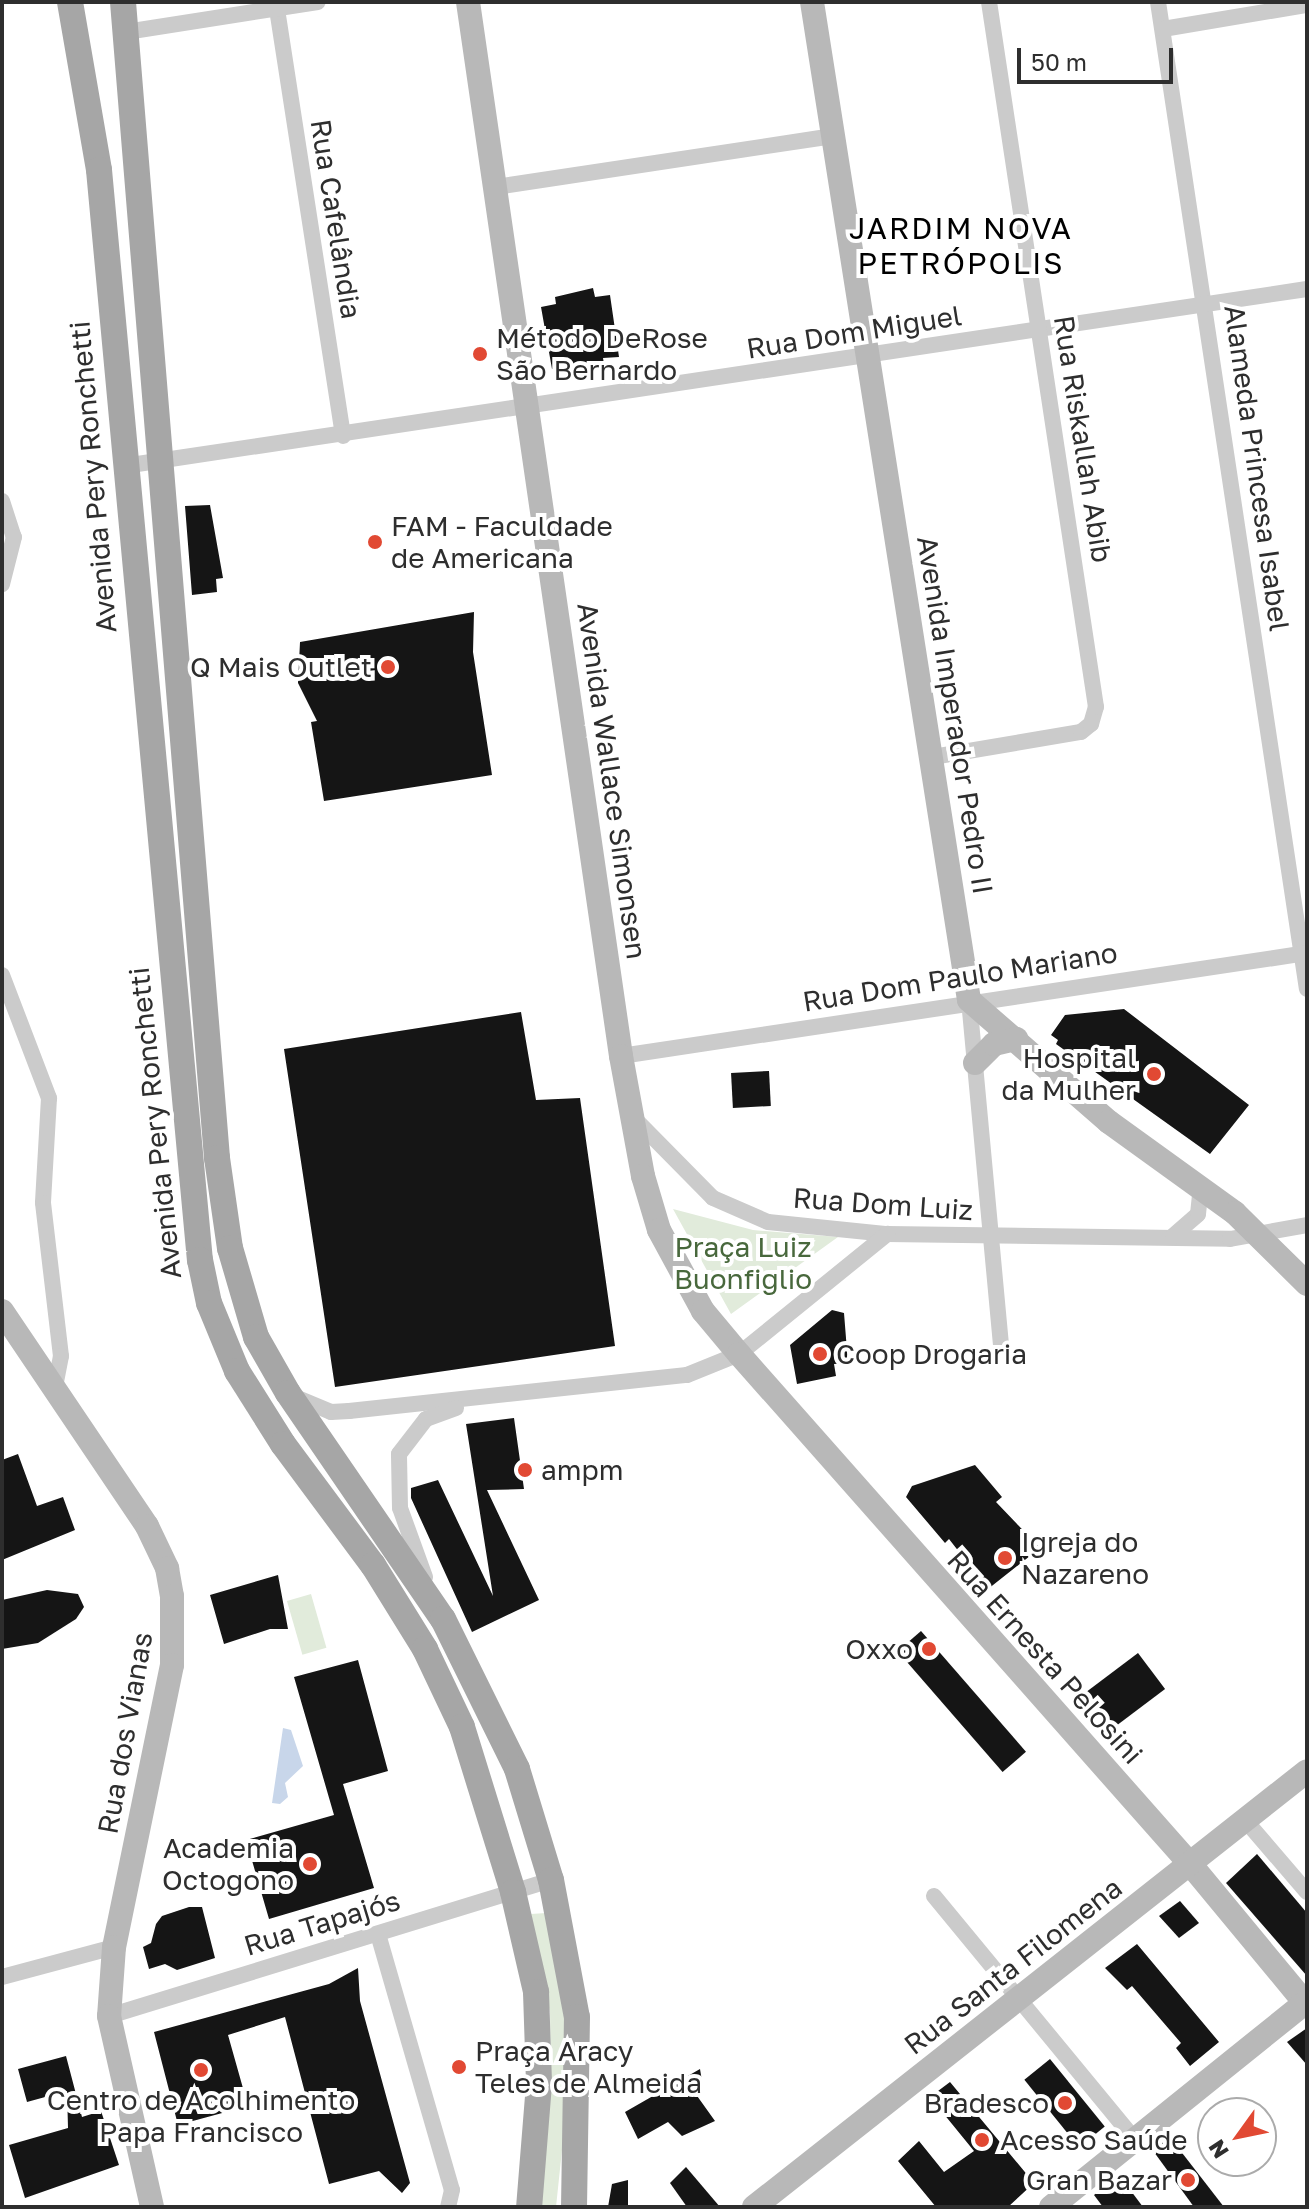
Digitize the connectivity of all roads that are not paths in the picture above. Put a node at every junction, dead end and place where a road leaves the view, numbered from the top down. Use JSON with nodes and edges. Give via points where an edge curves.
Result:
{"nodes":[{"id":1,"x":70,"y":2,"type":"edge"},
{"id":2,"x":123,"y":2,"type":"edge"},
{"id":3,"x":318,"y":2,"type":"edge"},
{"id":4,"x":468,"y":2,"type":"edge"},
{"id":5,"x":812,"y":2,"type":"edge"},
{"id":6,"x":989,"y":2,"type":"edge"},
{"id":7,"x":1158,"y":2,"type":"edge"},
{"id":8,"x":1307,"y":5,"type":"edge"},
{"id":9,"x":277,"y":9,"type":"junction"},
{"id":10,"x":1163,"y":29,"type":"junction"},
{"id":11,"x":126,"y":32,"type":"junction"},
{"id":12,"x":833,"y":136,"type":"junction"},
{"id":13,"x":496,"y":187,"type":"junction"},
{"id":14,"x":1307,"y":289,"type":"edge"},
{"id":15,"x":1208,"y":305,"type":"junction"},
{"id":16,"x":1039,"y":330,"type":"junction"},
{"id":17,"x":866,"y":356,"type":"junction"},
{"id":18,"x":527,"y":410,"type":"junction"},
{"id":19,"x":343,"y":436,"type":"junction"},
{"id":20,"x":158,"y":463,"type":"junction"},
{"id":21,"x":124,"y":466,"type":"junction"},
{"id":22,"x":2,"y":501,"type":"edge"},
{"id":23,"x":2,"y":584,"type":"edge"},
{"id":24,"x":933,"y":757,"type":"junction"},
{"id":25,"x":1304,"y":953,"type":"edge"},
{"id":26,"x":2,"y":975,"type":"edge"},
{"id":27,"x":1307,"y":989,"type":"edge"},
{"id":28,"x":969,"y":1000,"type":"junction"},
{"id":29,"x":1016,"y":1039,"type":"junction"},
{"id":30,"x":621,"y":1056,"type":"junction"},
{"id":31,"x":975,"y":1063,"type":"junction"},
{"id":32,"x":630,"y":1114,"type":"junction"},
{"id":33,"x":1201,"y":1185,"type":"junction"},
{"id":34,"x":1307,"y":1225,"type":"edge"},
{"id":35,"x":887,"y":1234,"type":"junction"},
{"id":36,"x":1173,"y":1236,"type":"junction"},
{"id":37,"x":1260,"y":1236,"type":"junction"},
{"id":38,"x":990,"y":1237,"type":"junction"},
{"id":39,"x":1307,"y":1284,"type":"edge"},
{"id":40,"x":2,"y":1311,"type":"edge"},
{"id":41,"x":1001,"y":1345,"type":"dead end"},
{"id":42,"x":739,"y":1354,"type":"junction"},
{"id":43,"x":55,"y":1386,"type":"junction"},
{"id":44,"x":288,"y":1393,"type":"junction"},
{"id":45,"x":477,"y":1401,"type":"junction"},
{"id":46,"x":443,"y":1619,"type":"junction"},
{"id":47,"x":1307,"y":1771,"type":"edge"},
{"id":48,"x":1245,"y":1820,"type":"junction"},
{"id":49,"x":1191,"y":1865,"type":"junction"},
{"id":50,"x":551,"y":1880,"type":"junction"},
{"id":51,"x":513,"y":1892,"type":"junction"},
{"id":52,"x":1307,"y":1892,"type":"edge"},
{"id":53,"x":934,"y":1896,"type":"dead end"},
{"id":54,"x":378,"y":1934,"type":"junction"},
{"id":55,"x":114,"y":1947,"type":"junction"},
{"id":56,"x":2,"y":1977,"type":"edge"},
{"id":57,"x":1017,"y":1999,"type":"junction"},
{"id":58,"x":1306,"y":2003,"type":"edge"},
{"id":59,"x":109,"y":2016,"type":"junction"},
{"id":60,"x":1135,"y":2140,"type":"junction"},
{"id":61,"x":152,"y":2207,"type":"edge"},
{"id":62,"x":448,"y":2207,"type":"edge"},
{"id":63,"x":529,"y":2207,"type":"edge"},
{"id":64,"x":574,"y":2207,"type":"edge"},
{"id":65,"x":754,"y":2207,"type":"edge"},
{"id":66,"x":1051,"y":2207,"type":"edge"}],
"edges":[{"from":1,"to":21,"type":"main road","name":"Avenida Pery Ronchetti","via":[[99,170]]},
{"from":2,"to":11,"type":"main road","name":"Avenida Pery Ronchetti"},
{"from":3,"to":9,"type":"street"},
{"from":4,"to":13,"type":"street","name":"Avenida Wallace Simonsen"},
{"from":5,"to":12,"type":"street","name":"Avenida Imperador Pedro II"},
{"from":6,"to":16,"type":"street","name":"Rua Riskallah Abib"},
{"from":7,"to":10,"type":"street","name":"Alameda Princesa Isabel"},
{"from":8,"to":10,"type":"street"},
{"from":9,"to":11,"type":"street"},
{"from":9,"to":19,"type":"street","name":"Rua Cafelândia"},
{"from":10,"to":15,"type":"street","name":"Alameda Princesa Isabel"},
{"from":11,"to":20,"type":"main road","name":"Avenida Pery Ronchetti"},
{"from":12,"to":13,"type":"street"},
{"from":12,"to":17,"type":"street","name":"Avenida Imperador Pedro II"},
{"from":13,"to":18,"type":"street","name":"Avenida Wallace Simonsen"},
{"from":14,"to":15,"type":"street","name":"Rua Dom Miguel"},
{"from":15,"to":16,"type":"street","name":"Rua Dom Miguel"},
{"from":15,"to":25,"type":"street","name":"Alameda Princesa Isabel"},
{"from":16,"to":17,"type":"street","name":"Rua Dom Miguel"},
{"from":16,"to":24,"type":"street","name":"Rua Riskallah Abib","via":[[1096,707],[1091,724],[1081,732]]},
{"from":17,"to":18,"type":"street","name":"Rua Dom Miguel"},
{"from":17,"to":24,"type":"street","name":"Avenida Imperador Pedro II"},
{"from":18,"to":19,"type":"street","name":"Rua Dom Miguel"},
{"from":18,"to":30,"type":"street","name":"Avenida Wallace Simonsen"},
{"from":19,"to":20,"type":"street","name":"Rua Dom Miguel"},
{"from":20,"to":21,"type":"street","name":"Rua Dom Miguel"},
{"from":20,"to":44,"type":"main road","name":"Avenida Pery Ronchetti","via":[[217,1158],[238,1285],[256,1337]]},
{"from":21,"to":51,"type":"main road","name":"Avenida Pery Ronchetti","via":[[192,1206],[209,1303],[255,1402],[373,1565],[445,1685]]},
{"from":22,"to":23,"type":"street","via":[[14,537]]},
{"from":24,"to":28,"type":"street","name":"Avenida Imperador Pedro II"},
{"from":25,"to":27,"type":"street","name":"Alameda Princesa Isabel"},
{"from":25,"to":28,"type":"street","name":"Rua Dom Paulo Mariano"},
{"from":26,"to":43,"type":"street","via":[[46,1080],[50,1111],[43,1224],[61,1356]]},
{"from":28,"to":29,"type":"street"},
{"from":28,"to":30,"type":"street","name":"Rua Dom Paulo Mariano"},
{"from":28,"to":31,"type":"street"},
{"from":29,"to":31,"type":"street","via":[[994,1044]]},
{"from":29,"to":33,"type":"street","via":[[1109,1122]]},
{"from":30,"to":32,"type":"street","name":"Avenida Wallace Simonsen"},
{"from":31,"to":38,"type":"street"},
{"from":32,"to":35,"type":"street","name":"Rua Dom Luiz","via":[[697,1185],[736,1211],[768,1222]]},
{"from":32,"to":42,"type":"street","name":"Avenida Wallace Simonsen","via":[[659,1230],[703,1311]]},
{"from":33,"to":36,"type":"street","via":[[1198,1214]]},
{"from":33,"to":37,"type":"street"},
{"from":34,"to":37,"type":"street","name":"Rua Dom Luiz"},
{"from":35,"to":38,"type":"street","name":"Rua Dom Luiz"},
{"from":35,"to":42,"type":"street"},
{"from":36,"to":37,"type":"street","name":"Rua Dom Luiz"},
{"from":36,"to":38,"type":"street","name":"Rua Dom Luiz"},
{"from":37,"to":39,"type":"street"},
{"from":38,"to":41,"type":"street"},
{"from":40,"to":43,"type":"street","name":"Rua dos Vianas"},
{"from":42,"to":45,"type":"street","via":[[715,1366],[652,1381]]},
{"from":42,"to":49,"type":"street","name":"Rua Ernesta Pelosini"},
{"from":43,"to":55,"type":"street","name":"Rua dos Vianas","via":[[159,1549],[175,1622],[172,1665]]},
{"from":44,"to":45,"type":"street","via":[[331,1412]]},
{"from":44,"to":46,"type":"main road","name":"Avenida Pery Ronchetti"},
{"from":45,"to":46,"type":"street","via":[[426,1419],[399,1454],[400,1508]]},
{"from":46,"to":50,"type":"main road","name":"Avenida Pery Ronchetti","via":[[517,1769]]},
{"from":47,"to":48,"type":"street","name":"Rua Santa Filomena"},
{"from":48,"to":49,"type":"street","name":"Rua Santa Filomena"},
{"from":48,"to":52,"type":"street"},
{"from":49,"to":57,"type":"street","name":"Rua Santa Filomena"},
{"from":49,"to":58,"type":"street","name":"Rua Ernesta Pelosini"},
{"from":50,"to":51,"type":"street","name":"Rua Tapajós"},
{"from":50,"to":64,"type":"main road","name":"Avenida Pery Ronchetti","via":[[577,2017]]},
{"from":51,"to":54,"type":"street","name":"Rua Tapajós"},
{"from":51,"to":63,"type":"main road","name":"Avenida Pery Ronchetti","via":[[538,2022],[538,2111]]},
{"from":53,"to":57,"type":"street"},
{"from":54,"to":59,"type":"street","name":"Rua Tapajós"},
{"from":54,"to":62,"type":"street","via":[[452,2190]]},
{"from":55,"to":56,"type":"street"},
{"from":55,"to":59,"type":"street","name":"Rua dos Vianas"},
{"from":57,"to":60,"type":"street"},
{"from":57,"to":65,"type":"street","name":"Rua Santa Filomena"},
{"from":58,"to":60,"type":"street"},
{"from":59,"to":61,"type":"street","name":"Rua dos Vianas"},
{"from":60,"to":66,"type":"street"}]}
